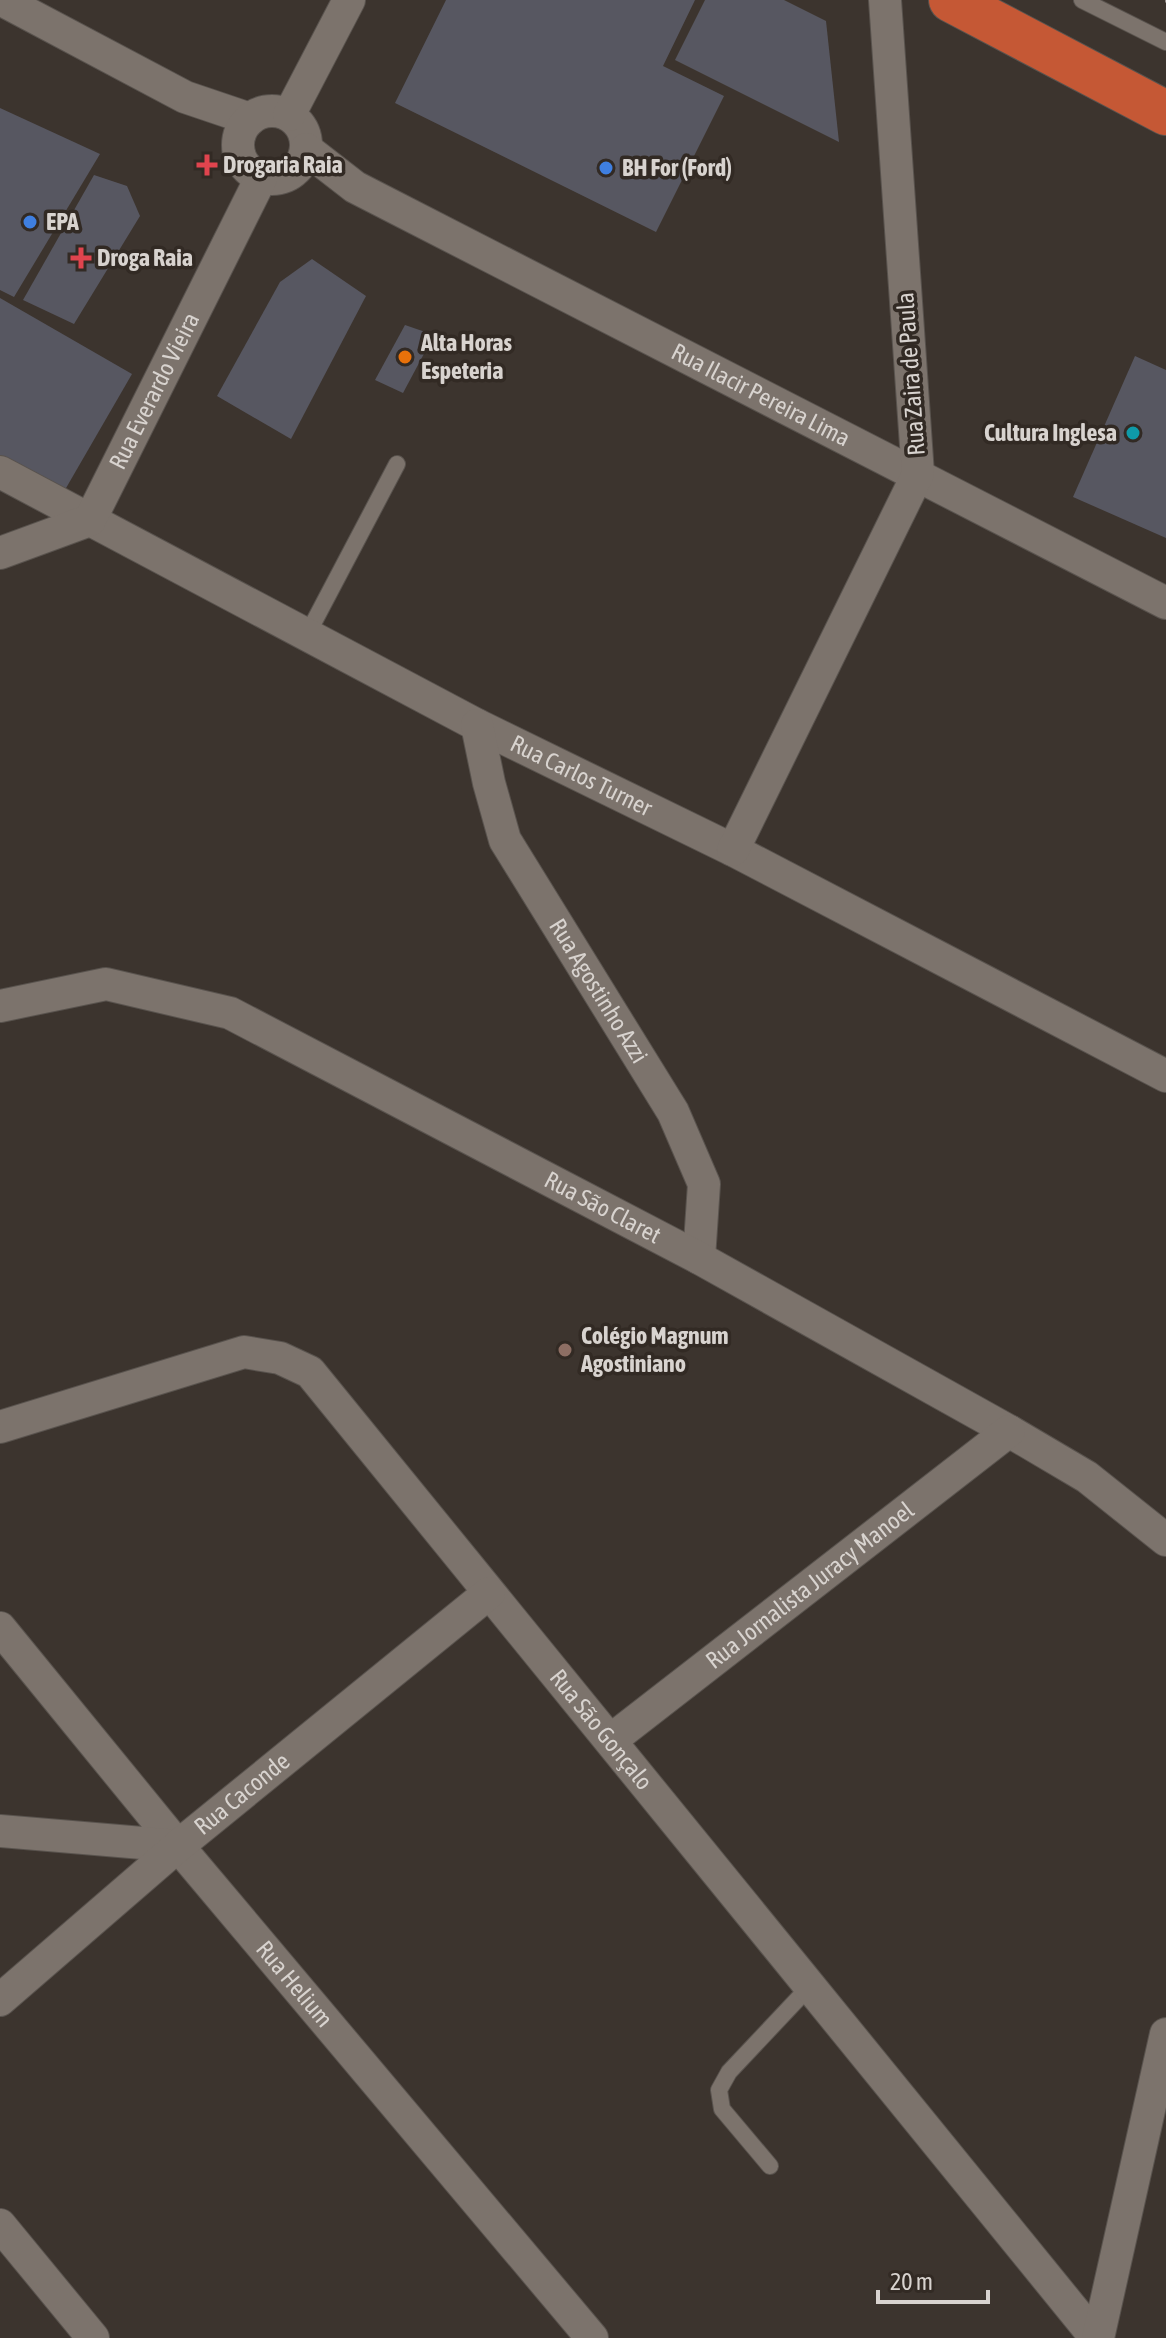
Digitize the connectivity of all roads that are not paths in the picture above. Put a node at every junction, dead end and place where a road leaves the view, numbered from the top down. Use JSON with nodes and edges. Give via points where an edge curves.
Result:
{"nodes":[{"id":1,"x":2,"y":0,"type":"edge"},
{"id":2,"x":349,"y":0,"type":"edge"},
{"id":3,"x":885,"y":0,"type":"edge"},
{"id":4,"x":951,"y":0,"type":"edge"},
{"id":5,"x":1082,"y":0,"type":"edge"},
{"id":6,"x":1166,"y":42,"type":"edge"},
{"id":7,"x":1166,"y":113,"type":"edge"},
{"id":8,"x":289,"y":115,"type":"junction"},
{"id":9,"x":244,"y":130,"type":"junction"},
{"id":10,"x":301,"y":159,"type":"junction"},
{"id":11,"x":261,"y":178,"type":"junction"},
{"id":12,"x":397,"y":464,"type":"dead end"},
{"id":13,"x":918,"y":474,"type":"junction"},
{"id":14,"x":4,"y":477,"type":"edge"},
{"id":15,"x":90,"y":520,"type":"junction"},
{"id":16,"x":0,"y":553,"type":"edge"},
{"id":17,"x":1166,"y":603,"type":"edge"},
{"id":18,"x":307,"y":635,"type":"junction"},
{"id":19,"x":477,"y":725,"type":"junction"},
{"id":20,"x":733,"y":850,"type":"junction"},
{"id":21,"x":0,"y":1006,"type":"edge"},
{"id":22,"x":1166,"y":1076,"type":"edge"},
{"id":23,"x":699,"y":1258,"type":"junction"},
{"id":24,"x":0,"y":1427,"type":"edge"},
{"id":25,"x":1009,"y":1431,"type":"junction"},
{"id":26,"x":1166,"y":1540,"type":"edge"},
{"id":27,"x":489,"y":1593,"type":"junction"},
{"id":28,"x":0,"y":1628,"type":"edge"},
{"id":29,"x":611,"y":1740,"type":"junction"},
{"id":30,"x":0,"y":1831,"type":"edge"},
{"id":31,"x":178,"y":1846,"type":"junction"},
{"id":32,"x":810,"y":1986,"type":"junction"},
{"id":33,"x":0,"y":2000,"type":"edge"},
{"id":34,"x":1166,"y":2034,"type":"edge"},
{"id":35,"x":770,"y":2166,"type":"dead end"},
{"id":36,"x":0,"y":2225,"type":"edge"},
{"id":37,"x":93,"y":2338,"type":"edge"},
{"id":38,"x":592,"y":2338,"type":"edge"},
{"id":39,"x":1097,"y":2338,"type":"edge"}],
"edges":[{"from":1,"to":9,"type":"street"},
{"from":2,"to":8,"type":"street"},
{"from":3,"to":13,"type":"street","name":"Rua Zaira de Paula"},
{"from":4,"to":7,"type":"highway"},
{"from":5,"to":6,"type":"lane"},
{"from":8,"to":9,"type":"street","via":[[269,111]]},
{"from":8,"to":10,"type":"street","via":[[301,126],[306,141]]},
{"from":9,"to":11,"type":"street","via":[[241,160]]},
{"from":10,"to":11,"type":"street","via":[[279,179]]},
{"from":10,"to":13,"type":"street","name":"Rua Ilacir Pereira Lima"},
{"from":11,"to":15,"type":"street","name":"Rua Everardo Vieira"},
{"from":12,"to":18,"type":"lane"},
{"from":13,"to":17,"type":"street","name":"Rua Ilacir Pereira Lima"},
{"from":13,"to":20,"type":"street","name":"Rua Zaira de Paula"},
{"from":14,"to":15,"type":"street","name":"Rua Carlos Turner"},
{"from":15,"to":16,"type":"street"},
{"from":15,"to":18,"type":"street","name":"Rua Carlos Turner"},
{"from":18,"to":19,"type":"street","name":"Rua Carlos Turner"},
{"from":19,"to":20,"type":"street","name":"Rua Carlos Turner"},
{"from":19,"to":23,"type":"street","name":"Rua Agostinho Azzi","via":[[505,840],[673,1112],[704,1184]]},
{"from":20,"to":22,"type":"street","name":"Rua Carlos Turner"},
{"from":21,"to":23,"type":"street","name":"Rua São Claret","via":[[106,984],[230,1013]]},
{"from":23,"to":25,"type":"street","name":"Rua São Claret"},
{"from":24,"to":27,"type":"street","name":"Rua São Gonçalo","via":[[244,1352],[280,1358],[310,1372]]},
{"from":25,"to":26,"type":"street","name":"Rua São Claret","via":[[1087,1477]]},
{"from":25,"to":29,"type":"street","name":"Rua Jornalista Juracy Manoel"},
{"from":27,"to":29,"type":"street","name":"Rua São Gonçalo"},
{"from":27,"to":31,"type":"street","name":"Rua Caconde"},
{"from":28,"to":31,"type":"street","name":"Rua Helium"},
{"from":29,"to":32,"type":"street","name":"Rua São Gonçalo"},
{"from":30,"to":31,"type":"street"},
{"from":31,"to":33,"type":"street","name":"Rua Caconde"},
{"from":31,"to":38,"type":"street","name":"Rua Helium"},
{"from":32,"to":35,"type":"lane","via":[[729,2072],[719,2090],[722,2109]]},
{"from":32,"to":39,"type":"street","name":"Rua São Gonçalo"},
{"from":34,"to":39,"type":"street"},
{"from":36,"to":37,"type":"street"}]}
